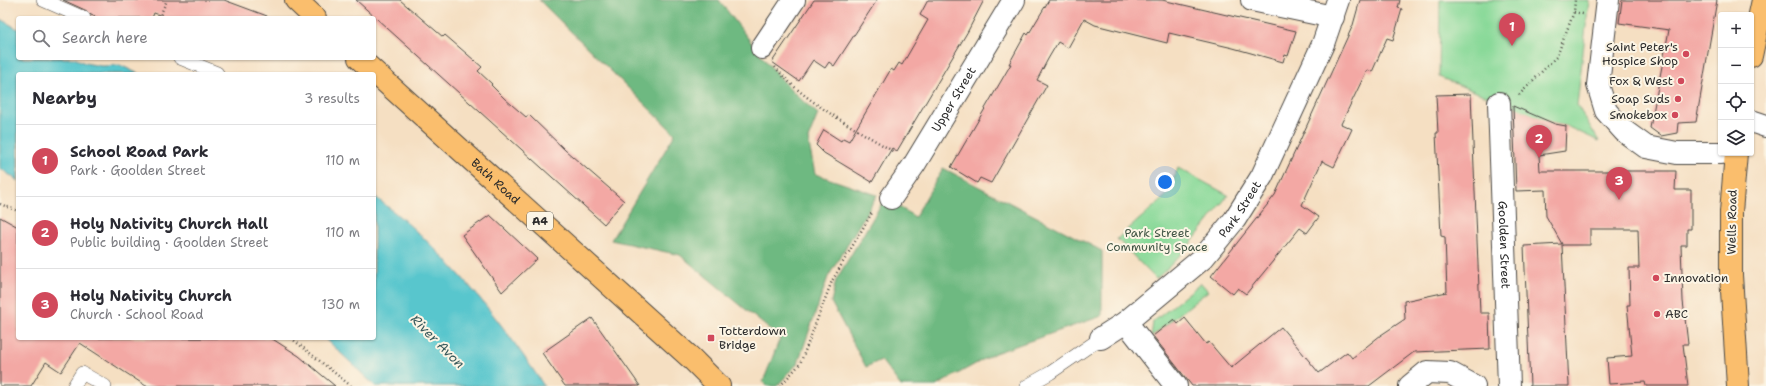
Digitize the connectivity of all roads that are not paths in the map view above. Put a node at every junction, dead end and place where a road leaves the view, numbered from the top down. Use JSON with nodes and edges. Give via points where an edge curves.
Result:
{"nodes":[{"id":1,"x":43,"y":0,"type":"edge"},
{"id":2,"x":296,"y":0,"type":"edge"},
{"id":3,"x":794,"y":0,"type":"edge"},
{"id":4,"x":1014,"y":0,"type":"edge"},
{"id":5,"x":1252,"y":0,"type":"edge"},
{"id":6,"x":1608,"y":0,"type":"edge"},
{"id":7,"x":1763,"y":0,"type":"edge"},
{"id":8,"x":1335,"y":8,"type":"edge"},
{"id":9,"x":79,"y":16,"type":"edge"},
{"id":10,"x":313,"y":16,"type":"edge"},
{"id":11,"x":762,"y":48,"type":"road end"},
{"id":12,"x":1753,"y":48,"type":"edge"},
{"id":13,"x":185,"y":60,"type":"edge"},
{"id":14,"x":361,"y":60,"type":"edge"},
{"id":15,"x":212,"y":72,"type":"edge"},
{"id":16,"x":375,"y":72,"type":"edge"},
{"id":17,"x":376,"y":73,"type":"edge"},
{"id":18,"x":1506,"y":101,"type":"road end"},
{"id":19,"x":1754,"y":122,"type":"edge"},
{"id":20,"x":1766,"y":126,"type":"edge"},
{"id":21,"x":1718,"y":153,"type":"edge"},
{"id":22,"x":1736,"y":156,"type":"edge"},
{"id":23,"x":883,"y":204,"type":"road end"},
{"id":24,"x":1130,"y":313,"type":"junction"},
{"id":25,"x":1101,"y":338,"type":"joint"},
{"id":26,"x":74,"y":386,"type":"edge"},
{"id":27,"x":105,"y":386,"type":"edge"},
{"id":28,"x":719,"y":386,"type":"edge"},
{"id":29,"x":1027,"y":386,"type":"edge"},
{"id":30,"x":1176,"y":386,"type":"edge"},
{"id":31,"x":1410,"y":386,"type":"edge"},
{"id":32,"x":1474,"y":386,"type":"edge"},
{"id":33,"x":1510,"y":386,"type":"edge"},
{"id":34,"x":1738,"y":386,"type":"edge"}],
"edges":[{"from":1,"to":9,"type":"lane"},
{"from":2,"to":10,"type":"highway"},
{"from":3,"to":11,"type":"street"},
{"from":4,"to":23,"type":"street","name":"Upper Street","via":[[914,165]]},
{"from":5,"to":8,"type":"street"},
{"from":6,"to":21,"type":"street","via":[[1598,85],[1606,111],[1624,132],[1646,147],[1677,153]]},
{"from":7,"to":12,"type":"highway"},
{"from":8,"to":24,"type":"street","name":"Park Street","via":[[1323,44],[1262,176],[1235,219],[1203,258]]},
{"from":13,"to":15,"type":"lane"},
{"from":14,"to":16,"type":"highway","name":"Bath Road","number":"A4"},
{"from":17,"to":28,"type":"highway","name":"Bath Road","number":"A4","via":[[687,354]]},
{"from":18,"to":33,"type":"street","name":"Goolden Street"},
{"from":19,"to":20,"type":"street"},
{"from":22,"to":34,"type":"highway","name":"Wells Road","via":[[1731,212]]},
{"from":24,"to":25,"type":"street","name":"Park Street"},
{"from":24,"to":30,"type":"street"},
{"from":25,"to":29,"type":"lane","name":"Park Street"},
{"from":26,"to":27,"type":"lane","via":[[82,373]]},
{"from":31,"to":32,"type":"street","via":[[1427,372],[1450,373]]}]}
